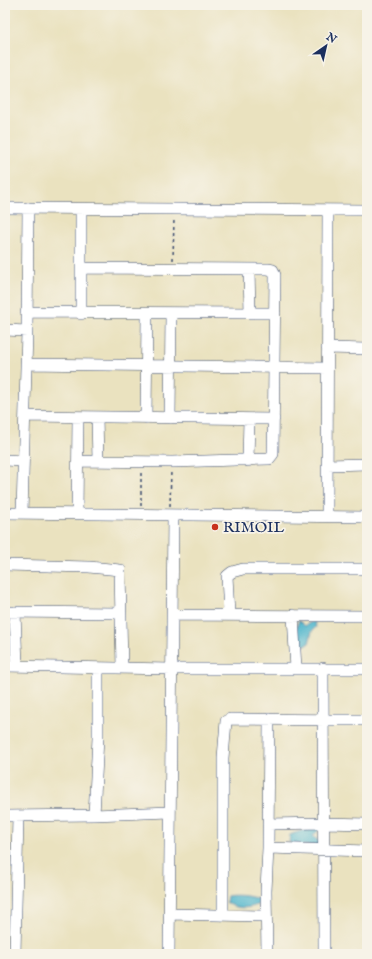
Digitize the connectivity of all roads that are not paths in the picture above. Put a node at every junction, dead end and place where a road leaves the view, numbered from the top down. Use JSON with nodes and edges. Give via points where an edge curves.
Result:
{"nodes":[{"id":1,"x":5,"y":208,"type":"edge"},
{"id":2,"x":28,"y":208,"type":"junction"},
{"id":3,"x":81,"y":209,"type":"junction"},
{"id":4,"x":328,"y":210,"type":"junction"},
{"id":5,"x":367,"y":210,"type":"edge"},
{"id":6,"x":81,"y":268,"type":"junction"},
{"id":7,"x":249,"y":269,"type":"junction"},
{"id":8,"x":26,"y":312,"type":"junction"},
{"id":9,"x":250,"y":313,"type":"junction"},
{"id":10,"x":275,"y":313,"type":"junction"},
{"id":11,"x":82,"y":314,"type":"junction"},
{"id":12,"x":147,"y":314,"type":"junction"},
{"id":13,"x":171,"y":314,"type":"junction"},
{"id":14,"x":5,"y":330,"type":"edge"},
{"id":15,"x":27,"y":331,"type":"junction"},
{"id":16,"x":328,"y":348,"type":"junction"},
{"id":17,"x":367,"y":349,"type":"edge"},
{"id":18,"x":26,"y":364,"type":"junction"},
{"id":19,"x":146,"y":366,"type":"junction"},
{"id":20,"x":171,"y":366,"type":"junction"},
{"id":21,"x":274,"y":368,"type":"junction"},
{"id":22,"x":327,"y":368,"type":"junction"},
{"id":23,"x":25,"y":416,"type":"junction"},
{"id":24,"x":78,"y":417,"type":"junction"},
{"id":25,"x":97,"y":417,"type":"junction"},
{"id":26,"x":146,"y":418,"type":"junction"},
{"id":27,"x":170,"y":418,"type":"junction"},
{"id":28,"x":248,"y":419,"type":"junction"},
{"id":29,"x":274,"y":420,"type":"junction"},
{"id":30,"x":5,"y":460,"type":"edge"},
{"id":31,"x":23,"y":461,"type":"junction"},
{"id":32,"x":78,"y":461,"type":"junction"},
{"id":33,"x":98,"y":461,"type":"junction"},
{"id":34,"x":248,"y":461,"type":"junction"},
{"id":35,"x":367,"y":464,"type":"edge"},
{"id":36,"x":327,"y":465,"type":"junction"},
{"id":37,"x":5,"y":513,"type":"edge"},
{"id":38,"x":22,"y":513,"type":"junction"},
{"id":39,"x":77,"y":514,"type":"junction"},
{"id":40,"x":171,"y":515,"type":"junction"},
{"id":41,"x":327,"y":516,"type":"junction"},
{"id":42,"x":367,"y":516,"type":"edge"},
{"id":43,"x":5,"y":565,"type":"edge"},
{"id":44,"x":367,"y":569,"type":"edge"},
{"id":45,"x":10,"y":612,"type":"edge"},
{"id":46,"x":120,"y":613,"type":"junction"},
{"id":47,"x":229,"y":614,"type":"junction"},
{"id":48,"x":172,"y":615,"type":"junction"},
{"id":49,"x":293,"y":615,"type":"junction"},
{"id":50,"x":367,"y":616,"type":"edge"},
{"id":51,"x":5,"y":666,"type":"edge"},
{"id":52,"x":16,"y":666,"type":"junction"},
{"id":53,"x":98,"y":668,"type":"junction"},
{"id":54,"x":122,"y":668,"type":"junction"},
{"id":55,"x":296,"y":668,"type":"junction"},
{"id":56,"x":323,"y":668,"type":"junction"},
{"id":57,"x":367,"y":668,"type":"edge"},
{"id":58,"x":171,"y":669,"type":"junction"},
{"id":59,"x":269,"y":719,"type":"junction"},
{"id":60,"x":322,"y":719,"type":"junction"},
{"id":61,"x":367,"y":720,"type":"edge"},
{"id":62,"x":170,"y":812,"type":"junction"},
{"id":63,"x":94,"y":815,"type":"junction"},
{"id":64,"x":5,"y":816,"type":"edge"},
{"id":65,"x":18,"y":816,"type":"junction"},
{"id":66,"x":324,"y":823,"type":"junction"},
{"id":67,"x":268,"y":824,"type":"junction"},
{"id":68,"x":367,"y":824,"type":"edge"},
{"id":69,"x":268,"y":848,"type":"junction"},
{"id":70,"x":324,"y":850,"type":"junction"},
{"id":71,"x":367,"y":851,"type":"edge"},
{"id":72,"x":169,"y":914,"type":"junction"},
{"id":73,"x":223,"y":914,"type":"junction"},
{"id":74,"x":266,"y":916,"type":"junction"},
{"id":75,"x":15,"y":954,"type":"edge"},
{"id":76,"x":169,"y":954,"type":"edge"},
{"id":77,"x":267,"y":954,"type":"edge"},
{"id":78,"x":324,"y":954,"type":"edge"}],
"edges":[{"from":1,"to":2,"type":"street"},
{"from":2,"to":3,"type":"street"},
{"from":2,"to":8,"type":"street"},
{"from":3,"to":4,"type":"street"},
{"from":3,"to":6,"type":"street"},
{"from":4,"to":5,"type":"street"},
{"from":4,"to":16,"type":"street"},
{"from":6,"to":7,"type":"street"},
{"from":6,"to":11,"type":"street"},
{"from":7,"to":9,"type":"street"},
{"from":7,"to":10,"type":"street","via":[[273,270]]},
{"from":8,"to":11,"type":"street"},
{"from":8,"to":15,"type":"street"},
{"from":9,"to":10,"type":"street"},
{"from":9,"to":13,"type":"street"},
{"from":10,"to":21,"type":"street"},
{"from":11,"to":12,"type":"street"},
{"from":12,"to":13,"type":"street"},
{"from":12,"to":19,"type":"street"},
{"from":13,"to":20,"type":"street"},
{"from":14,"to":15,"type":"street"},
{"from":15,"to":18,"type":"street"},
{"from":16,"to":17,"type":"street"},
{"from":16,"to":22,"type":"street"},
{"from":18,"to":19,"type":"street"},
{"from":18,"to":23,"type":"street"},
{"from":19,"to":20,"type":"street"},
{"from":19,"to":26,"type":"street"},
{"from":20,"to":21,"type":"street"},
{"from":20,"to":27,"type":"street"},
{"from":21,"to":22,"type":"street"},
{"from":21,"to":29,"type":"street"},
{"from":22,"to":36,"type":"street"},
{"from":23,"to":24,"type":"street"},
{"from":23,"to":31,"type":"street"},
{"from":24,"to":25,"type":"street"},
{"from":24,"to":32,"type":"street"},
{"from":25,"to":26,"type":"street"},
{"from":25,"to":33,"type":"street"},
{"from":26,"to":27,"type":"street"},
{"from":27,"to":28,"type":"street"},
{"from":28,"to":29,"type":"street"},
{"from":28,"to":34,"type":"street"},
{"from":29,"to":34,"type":"street","via":[[272,458]]},
{"from":30,"to":31,"type":"street"},
{"from":31,"to":38,"type":"street"},
{"from":32,"to":33,"type":"street"},
{"from":32,"to":39,"type":"street"},
{"from":33,"to":34,"type":"street"},
{"from":35,"to":36,"type":"street"},
{"from":36,"to":41,"type":"street"},
{"from":37,"to":38,"type":"street"},
{"from":38,"to":39,"type":"street"},
{"from":39,"to":40,"type":"street"},
{"from":40,"to":41,"type":"street"},
{"from":40,"to":48,"type":"street"},
{"from":41,"to":42,"type":"street"},
{"from":43,"to":46,"type":"street","via":[[120,570]]},
{"from":44,"to":47,"type":"street","via":[[243,569],[232,572],[227,576]]},
{"from":45,"to":46,"type":"street"},
{"from":45,"to":52,"type":"street"},
{"from":46,"to":54,"type":"street"},
{"from":47,"to":48,"type":"street"},
{"from":47,"to":49,"type":"street"},
{"from":48,"to":58,"type":"street"},
{"from":49,"to":50,"type":"street"},
{"from":49,"to":55,"type":"street"},
{"from":51,"to":52,"type":"street"},
{"from":52,"to":53,"type":"street"},
{"from":53,"to":54,"type":"street"},
{"from":53,"to":63,"type":"street"},
{"from":54,"to":58,"type":"street"},
{"from":55,"to":56,"type":"street"},
{"from":55,"to":58,"type":"street"},
{"from":56,"to":57,"type":"street"},
{"from":56,"to":60,"type":"street"},
{"from":58,"to":62,"type":"street"},
{"from":59,"to":60,"type":"street"},
{"from":59,"to":67,"type":"street"},
{"from":59,"to":73,"type":"street","via":[[230,719],[224,726]]},
{"from":60,"to":61,"type":"street"},
{"from":60,"to":66,"type":"street"},
{"from":62,"to":63,"type":"street"},
{"from":62,"to":72,"type":"street"},
{"from":63,"to":65,"type":"street"},
{"from":64,"to":65,"type":"street"},
{"from":65,"to":75,"type":"street"},
{"from":66,"to":67,"type":"street"},
{"from":66,"to":68,"type":"street"},
{"from":66,"to":70,"type":"street"},
{"from":67,"to":69,"type":"street"},
{"from":69,"to":70,"type":"street"},
{"from":69,"to":74,"type":"street"},
{"from":70,"to":71,"type":"street"},
{"from":70,"to":78,"type":"street"},
{"from":72,"to":73,"type":"street"},
{"from":72,"to":76,"type":"street"},
{"from":73,"to":74,"type":"street"},
{"from":74,"to":77,"type":"street"}]}
